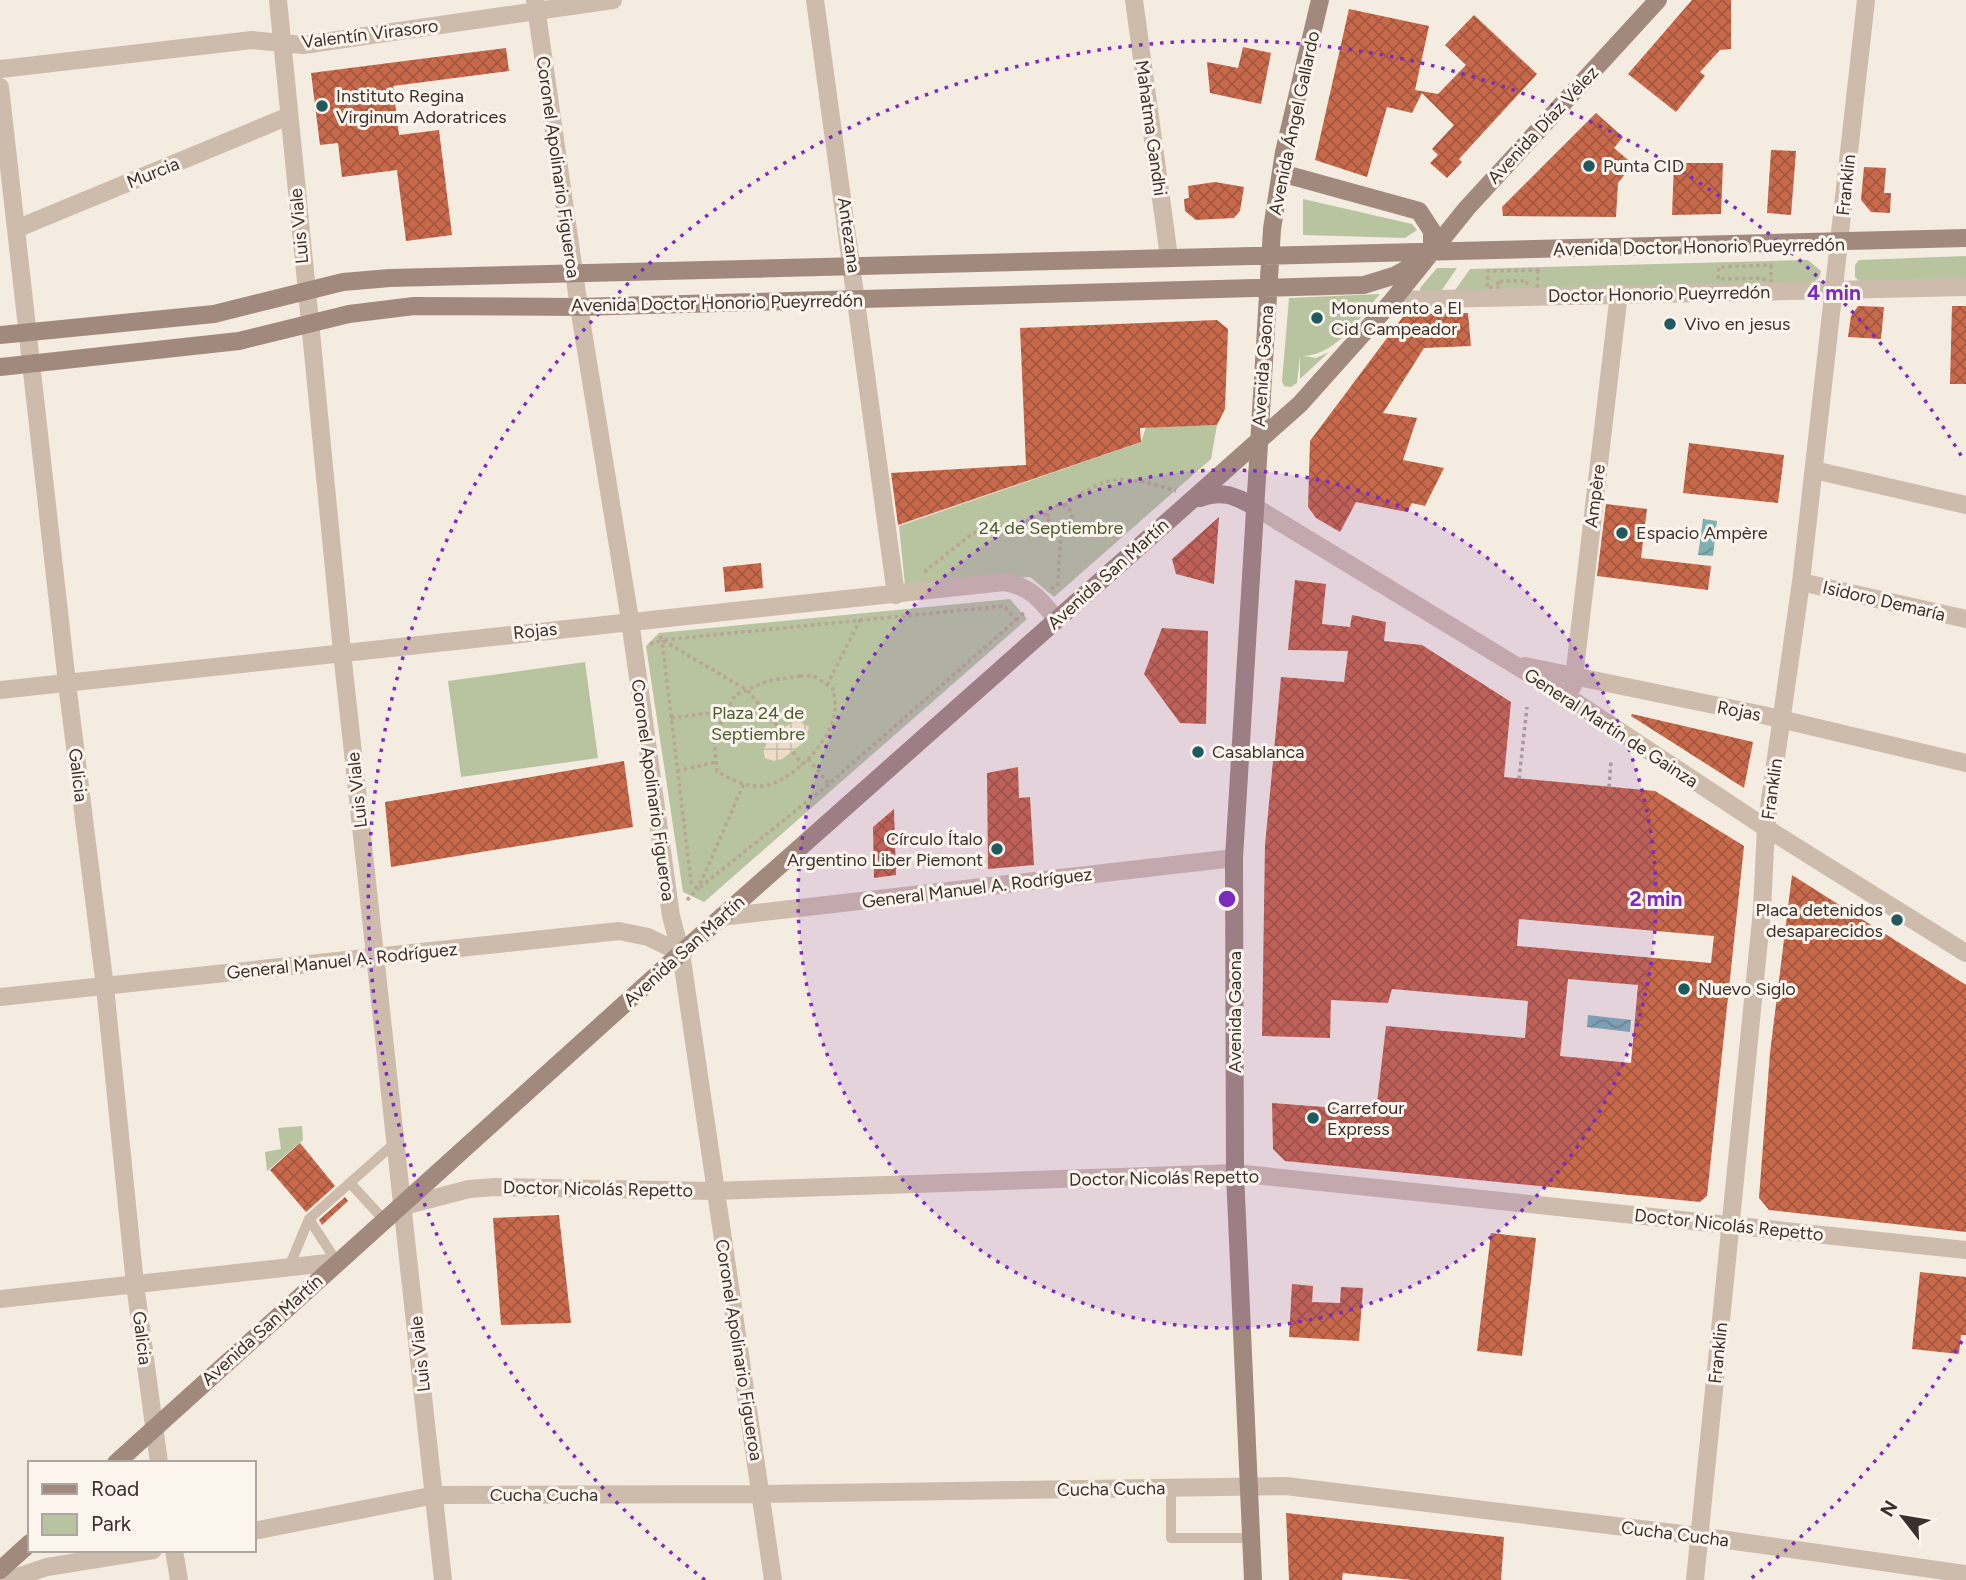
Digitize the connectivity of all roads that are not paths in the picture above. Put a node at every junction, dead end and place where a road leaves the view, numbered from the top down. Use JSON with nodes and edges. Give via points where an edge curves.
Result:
{"nodes":[{"id":1,"x":278,"y":0,"type":"edge"},
{"id":2,"x":613,"y":0,"type":"edge"},
{"id":3,"x":815,"y":0,"type":"edge"},
{"id":4,"x":1134,"y":0,"type":"edge"},
{"id":5,"x":1320,"y":0,"type":"edge"},
{"id":6,"x":1658,"y":0,"type":"edge"},
{"id":7,"x":1866,"y":0,"type":"edge"},
{"id":8,"x":535,"y":6,"type":"edge"},
{"id":9,"x":283,"y":42,"type":"junction"},
{"id":10,"x":0,"y":69,"type":"edge"},
{"id":11,"x":0,"y":87,"type":"edge"},
{"id":12,"x":289,"y":116,"type":"junction"},
{"id":13,"x":1281,"y":173,"type":"junction"},
{"id":14,"x":16,"y":229,"type":"junction"},
{"id":15,"x":1966,"y":238,"type":"edge"},
{"id":16,"x":1839,"y":243,"type":"junction"},
{"id":17,"x":1432,"y":253,"type":"junction"},
{"id":18,"x":1270,"y":254,"type":"junction"},
{"id":19,"x":1169,"y":257,"type":"junction"},
{"id":20,"x":853,"y":265,"type":"junction"},
{"id":21,"x":573,"y":272,"type":"junction"},
{"id":22,"x":1966,"y":287,"type":"edge"},
{"id":23,"x":1268,"y":288,"type":"junction"},
{"id":24,"x":305,"y":290,"type":"junction"},
{"id":25,"x":1833,"y":291,"type":"junction"},
{"id":26,"x":1619,"y":293,"type":"junction"},
{"id":27,"x":858,"y":300,"type":"junction"},
{"id":28,"x":1393,"y":300,"type":"junction"},
{"id":29,"x":579,"y":307,"type":"junction"},
{"id":30,"x":310,"y":323,"type":"junction"},
{"id":31,"x":26,"y":332,"type":"junction"},
{"id":32,"x":0,"y":335,"type":"edge"},
{"id":33,"x":30,"y":364,"type":"junction"},
{"id":34,"x":0,"y":367,"type":"edge"},
{"id":35,"x":1257,"y":444,"type":"junction"},
{"id":36,"x":1814,"y":470,"type":"junction"},
{"id":37,"x":1184,"y":497,"type":"junction"},
{"id":38,"x":1966,"y":505,"type":"edge"},
{"id":39,"x":1255,"y":507,"type":"junction"},
{"id":40,"x":1801,"y":582,"type":"junction"},
{"id":41,"x":896,"y":595,"type":"junction"},
{"id":42,"x":1966,"y":619,"type":"edge"},
{"id":43,"x":630,"y":620,"type":"junction"},
{"id":44,"x":1057,"y":620,"type":"junction"},
{"id":45,"x":342,"y":652,"type":"junction"},
{"id":46,"x":1511,"y":664,"type":"junction"},
{"id":47,"x":1574,"y":675,"type":"junction"},
{"id":48,"x":66,"y":683,"type":"junction"},
{"id":49,"x":0,"y":690,"type":"edge"},
{"id":50,"x":1571,"y":699,"type":"junction"},
{"id":51,"x":1782,"y":720,"type":"junction"},
{"id":52,"x":1966,"y":763,"type":"edge"},
{"id":53,"x":1766,"y":828,"type":"junction"},
{"id":54,"x":1234,"y":858,"type":"junction"},
{"id":55,"x":721,"y":917,"type":"junction"},
{"id":56,"x":681,"y":953,"type":"junction"},
{"id":57,"x":1966,"y":953,"type":"edge"},
{"id":58,"x":376,"y":957,"type":"junction"},
{"id":59,"x":105,"y":987,"type":"junction"},
{"id":60,"x":0,"y":997,"type":"edge"},
{"id":61,"x":396,"y":1141,"type":"junction"},
{"id":62,"x":1235,"y":1173,"type":"junction"},
{"id":63,"x":350,"y":1183,"type":"junction"},
{"id":64,"x":714,"y":1191,"type":"junction"},
{"id":65,"x":404,"y":1206,"type":"junction"},
{"id":66,"x":309,"y":1219,"type":"junction"},
{"id":67,"x":385,"y":1221,"type":"junction"},
{"id":68,"x":1731,"y":1225,"type":"junction"},
{"id":69,"x":1966,"y":1250,"type":"edge"},
{"id":70,"x":337,"y":1262,"type":"junction"},
{"id":71,"x":289,"y":1267,"type":"junction"},
{"id":72,"x":135,"y":1284,"type":"junction"},
{"id":73,"x":0,"y":1299,"type":"edge"},
{"id":74,"x":153,"y":1428,"type":"junction"},
{"id":75,"x":118,"y":1461,"type":"edge"},
{"id":76,"x":159,"y":1461,"type":"edge"},
{"id":77,"x":1248,"y":1487,"type":"junction"},
{"id":78,"x":1171,"y":1488,"type":"junction"},
{"id":79,"x":761,"y":1494,"type":"junction"},
{"id":80,"x":435,"y":1495,"type":"junction"},
{"id":81,"x":256,"y":1531,"type":"edge"},
{"id":82,"x":1699,"y":1536,"type":"junction"},
{"id":83,"x":1251,"y":1538,"type":"junction"},
{"id":84,"x":28,"y":1544,"type":"edge"},
{"id":85,"x":141,"y":1552,"type":"edge"},
{"id":86,"x":174,"y":1552,"type":"edge"},
{"id":87,"x":0,"y":1570,"type":"edge"},
{"id":88,"x":1966,"y":1574,"type":"edge"},
{"id":89,"x":8,"y":1580,"type":"edge"},
{"id":90,"x":179,"y":1580,"type":"edge"},
{"id":91,"x":443,"y":1580,"type":"edge"},
{"id":92,"x":772,"y":1580,"type":"edge"},
{"id":93,"x":1252,"y":1580,"type":"edge"},
{"id":94,"x":1695,"y":1580,"type":"edge"}],
"edges":[{"from":1,"to":9,"type":"street","name":"Luis Viale"},
{"from":2,"to":8,"type":"street","name":"Valentín Virasoro"},
{"from":3,"to":20,"type":"street","name":"Antezana"},
{"from":4,"to":19,"type":"street","name":"Mahatma Gandhi"},
{"from":5,"to":13,"type":"main road","name":"Avenida Ángel Gallardo"},
{"from":6,"to":17,"type":"main road","name":"Avenida Díaz Vélez","via":[[1467,208]]},
{"from":7,"to":16,"type":"street","name":"Franklin"},
{"from":8,"to":9,"type":"street","name":"Valentín Virasoro","via":[[303,45]]},
{"from":8,"to":21,"type":"street","name":"Coronel Apolinario Figueroa"},
{"from":9,"to":10,"type":"street","name":"Valentín Virasoro","via":[[251,40]]},
{"from":9,"to":12,"type":"street","name":"Luis Viale"},
{"from":11,"to":14,"type":"street","name":"Galicia"},
{"from":12,"to":14,"type":"street","name":"Murcia"},
{"from":12,"to":24,"type":"street","name":"Luis Viale"},
{"from":13,"to":17,"type":"main road","via":[[1419,211],[1432,231]]},
{"from":13,"to":18,"type":"main road","name":"Avenida Ángel Gallardo"},
{"from":14,"to":31,"type":"street","name":"Galicia"},
{"from":15,"to":16,"type":"main road","name":"Avenida Doctor Honorio Pueyrredón"},
{"from":16,"to":17,"type":"main road","name":"Avenida Doctor Honorio Pueyrredón"},
{"from":16,"to":25,"type":"street","name":"Franklin"},
{"from":17,"to":18,"type":"main road","name":"Avenida Doctor Honorio Pueyrredón"},
{"from":17,"to":23,"type":"main road","name":"Avenida Doctor Honorio Pueyrredón","via":[[1396,275],[1364,285]]},
{"from":17,"to":28,"type":"main road","name":"Avenida Gaona"},
{"from":18,"to":19,"type":"main road","name":"Avenida Doctor Honorio Pueyrredón"},
{"from":18,"to":23,"type":"main road","name":"Avenida Ángel Gallardo"},
{"from":19,"to":20,"type":"main road","name":"Avenida Doctor Honorio Pueyrredón"},
{"from":20,"to":21,"type":"main road","name":"Avenida Doctor Honorio Pueyrredón"},
{"from":20,"to":27,"type":"street","name":"Antezana"},
{"from":21,"to":24,"type":"main road","name":"Avenida Doctor Honorio Pueyrredón","via":[[390,278]]},
{"from":21,"to":29,"type":"street","name":"Coronel Apolinario Figueroa"},
{"from":22,"to":25,"type":"street","name":"Doctor Honorio Pueyrredón"},
{"from":23,"to":27,"type":"main road","name":"Avenida Doctor Honorio Pueyrredón"},
{"from":23,"to":35,"type":"main road","name":"Avenida Gaona"},
{"from":24,"to":30,"type":"street","name":"Luis Viale"},
{"from":24,"to":31,"type":"main road","name":"Avenida Doctor Honorio Pueyrredón","via":[[214,314]]},
{"from":25,"to":26,"type":"street","name":"Doctor Honorio Pueyrredón"},
{"from":25,"to":36,"type":"street","name":"Franklin"},
{"from":26,"to":28,"type":"street","name":"Doctor Honorio Pueyrredón"},
{"from":26,"to":47,"type":"street","name":"Ampère"},
{"from":27,"to":29,"type":"main road","name":"Avenida Doctor Honorio Pueyrredón"},
{"from":27,"to":41,"type":"street","name":"Antezana"},
{"from":28,"to":35,"type":"main road","name":"Avenida Gaona","via":[[1300,404]]},
{"from":29,"to":30,"type":"main road","name":"Avenida Doctor Honorio Pueyrredón","via":[[414,306]]},
{"from":29,"to":43,"type":"street","name":"Coronel Apolinario Figueroa"},
{"from":30,"to":33,"type":"main road","name":"Avenida Doctor Honorio Pueyrredón","via":[[239,341]]},
{"from":30,"to":45,"type":"street","name":"Luis Viale"},
{"from":31,"to":32,"type":"main road","name":"Avenida Doctor Honorio Pueyrredón"},
{"from":31,"to":33,"type":"street","name":"Galicia"},
{"from":33,"to":34,"type":"main road","name":"Avenida Doctor Honorio Pueyrredón"},
{"from":33,"to":48,"type":"street","name":"Galicia"},
{"from":35,"to":37,"type":"main road","name":"Avenida San Martín"},
{"from":35,"to":39,"type":"main road","name":"Avenida Gaona"},
{"from":36,"to":38,"type":"street"},
{"from":36,"to":40,"type":"street","name":"Franklin"},
{"from":37,"to":39,"type":"main road","via":[[1220,492]]},
{"from":37,"to":44,"type":"main road","name":"Avenida San Martín"},
{"from":39,"to":46,"type":"street","name":"General Martín de Gainza"},
{"from":39,"to":54,"type":"main road","name":"Avenida Gaona"},
{"from":40,"to":42,"type":"street","name":"Isidoro Demaría"},
{"from":40,"to":51,"type":"street","name":"Franklin"},
{"from":41,"to":43,"type":"street","name":"Rojas"},
{"from":41,"to":44,"type":"street","name":"Rojas","via":[[1004,582],[1035,594]]},
{"from":43,"to":45,"type":"street","name":"Rojas"},
{"from":43,"to":56,"type":"street","name":"Coronel Apolinario Figueroa","via":[[671,916]]},
{"from":44,"to":55,"type":"main road","name":"Avenida San Martín"},
{"from":45,"to":48,"type":"street","name":"Rojas"},
{"from":45,"to":58,"type":"street","name":"Luis Viale"},
{"from":46,"to":47,"type":"street","name":"Rojas"},
{"from":46,"to":50,"type":"street","name":"General Martín de Gainza"},
{"from":47,"to":50,"type":"street","name":"Ampère"},
{"from":47,"to":51,"type":"street","name":"Rojas"},
{"from":48,"to":49,"type":"street","name":"Rojas"},
{"from":48,"to":59,"type":"street","name":"Galicia"},
{"from":50,"to":53,"type":"street","name":"General Martín de Gainza"},
{"from":51,"to":52,"type":"street","name":"Rojas"},
{"from":51,"to":53,"type":"street","name":"Franklin"},
{"from":53,"to":57,"type":"street","name":"General Martín de Gainza"},
{"from":53,"to":68,"type":"street","name":"Franklin"},
{"from":54,"to":55,"type":"street","name":"General Manuel A. Rodríguez"},
{"from":54,"to":62,"type":"main road","name":"Avenida Gaona"},
{"from":55,"to":56,"type":"main road","name":"Avenida San Martín"},
{"from":56,"to":58,"type":"street","name":"General Manuel A. Rodríguez","via":[[648,937],[619,931]]},
{"from":56,"to":64,"type":"street","name":"Coronel Apolinario Figueroa"},
{"from":56,"to":65,"type":"main road","name":"Avenida San Martín"},
{"from":58,"to":59,"type":"street","name":"General Manuel A. Rodríguez"},
{"from":58,"to":61,"type":"street","name":"Luis Viale"},
{"from":59,"to":60,"type":"street","name":"General Manuel A. Rodríguez"},
{"from":59,"to":72,"type":"street","name":"Galicia"},
{"from":61,"to":63,"type":"lane"},
{"from":61,"to":65,"type":"street","name":"Luis Viale"},
{"from":62,"to":64,"type":"street","name":"Doctor Nicolás Repetto"},
{"from":62,"to":68,"type":"street","name":"Doctor Nicolás Repetto"},
{"from":62,"to":77,"type":"main road","name":"Avenida Gaona"},
{"from":63,"to":66,"type":"lane"},
{"from":63,"to":67,"type":"lane"},
{"from":64,"to":65,"type":"street","name":"Doctor Nicolás Repetto","via":[[495,1187]]},
{"from":64,"to":79,"type":"street","name":"Coronel Apolinario Figueroa"},
{"from":65,"to":67,"type":"main road","name":"Avenida San Martín"},
{"from":65,"to":80,"type":"street","name":"Luis Viale"},
{"from":66,"to":70,"type":"lane"},
{"from":66,"to":71,"type":"lane"},
{"from":67,"to":70,"type":"main road","name":"Avenida San Martín"},
{"from":68,"to":69,"type":"street","name":"Doctor Nicolás Repetto"},
{"from":68,"to":82,"type":"street","name":"Franklin"},
{"from":70,"to":71,"type":"street"},
{"from":70,"to":74,"type":"main road","name":"Avenida San Martín"},
{"from":71,"to":72,"type":"street"},
{"from":72,"to":73,"type":"street"},
{"from":72,"to":74,"type":"street","name":"Galicia"},
{"from":74,"to":75,"type":"main road","name":"Avenida San Martín"},
{"from":74,"to":76,"type":"street","name":"Galicia"},
{"from":77,"to":78,"type":"street","name":"Cucha Cucha"},
{"from":77,"to":82,"type":"street","name":"Cucha Cucha","via":[[1286,1486]]},
{"from":77,"to":83,"type":"main road","name":"Avenida Gaona"},
{"from":78,"to":79,"type":"street","name":"Cucha Cucha"},
{"from":78,"to":83,"type":"lane","via":[[1171,1538]]},
{"from":79,"to":80,"type":"street","name":"Cucha Cucha"},
{"from":79,"to":92,"type":"street","name":"Coronel Apolinario Figueroa"},
{"from":80,"to":81,"type":"street","name":"Cucha Cucha"},
{"from":80,"to":91,"type":"street","name":"Luis Viale"},
{"from":82,"to":88,"type":"street","name":"Cucha Cucha"},
{"from":82,"to":94,"type":"street","name":"Franklin"},
{"from":83,"to":93,"type":"main road","name":"Avenida Gaona"},
{"from":84,"to":87,"type":"main road"},
{"from":85,"to":89,"type":"street","via":[[47,1567]]},
{"from":86,"to":90,"type":"street"}]}
